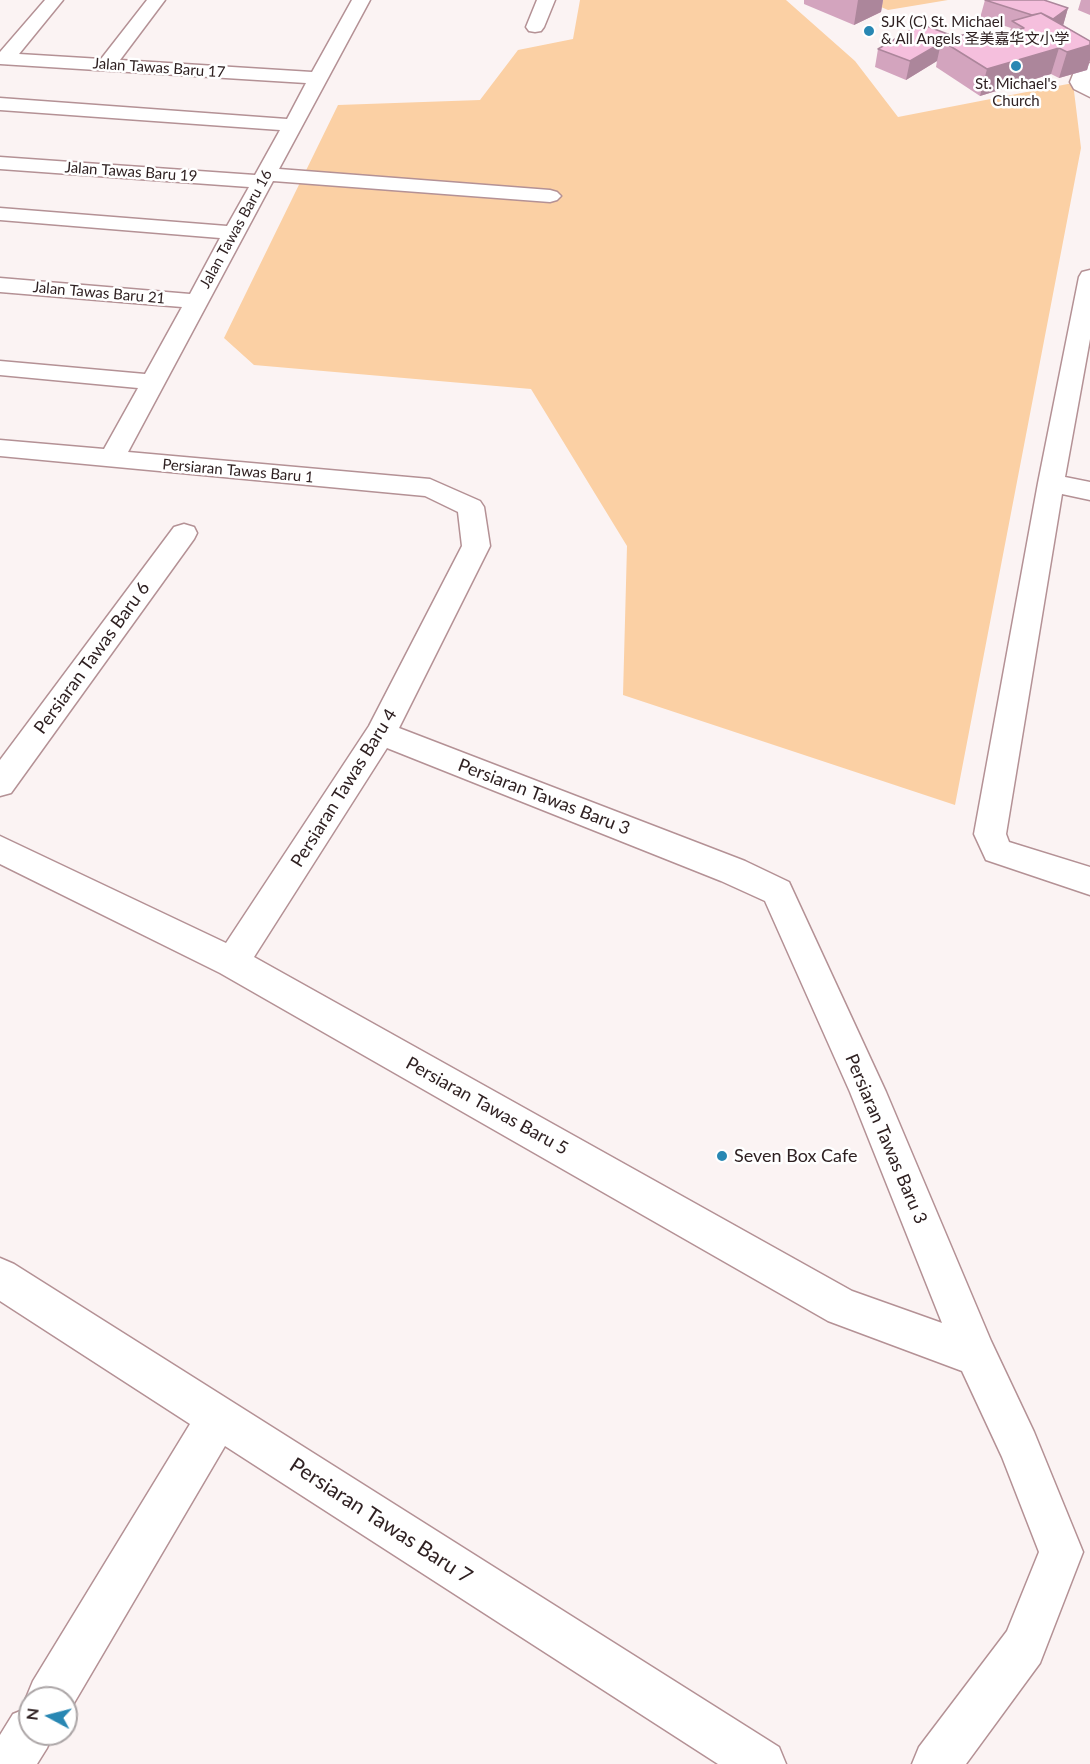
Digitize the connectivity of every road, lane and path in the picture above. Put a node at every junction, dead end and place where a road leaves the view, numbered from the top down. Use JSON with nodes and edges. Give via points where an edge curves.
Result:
{"nodes":[{"id":1,"x":54,"y":0,"type":"edge"},
{"id":2,"x":156,"y":0,"type":"edge"},
{"id":3,"x":361,"y":0,"type":"edge"},
{"id":4,"x":546,"y":0,"type":"edge"},
{"id":5,"x":536,"y":27,"type":"dead end"},
{"id":6,"x":3,"y":58,"type":"edge"},
{"id":7,"x":107,"y":64,"type":"junction"},
{"id":8,"x":1090,"y":69,"type":"edge"},
{"id":9,"x":319,"y":78,"type":"junction"},
{"id":10,"x":1090,"y":91,"type":"edge"},
{"id":11,"x":0,"y":104,"type":"edge"},
{"id":12,"x":293,"y":125,"type":"junction"},
{"id":13,"x":0,"y":163,"type":"edge"},
{"id":14,"x":264,"y":178,"type":"junction"},
{"id":15,"x":550,"y":196,"type":"dead end"},
{"id":16,"x":0,"y":214,"type":"edge"},
{"id":17,"x":234,"y":233,"type":"junction"},
{"id":18,"x":1090,"y":280,"type":"edge"},
{"id":19,"x":0,"y":285,"type":"edge"},
{"id":20,"x":197,"y":301,"type":"junction"},
{"id":21,"x":0,"y":368,"type":"edge"},
{"id":22,"x":153,"y":382,"type":"junction"},
{"id":23,"x":0,"y":448,"type":"edge"},
{"id":24,"x":111,"y":459,"type":"junction"},
{"id":25,"x":1051,"y":483,"type":"junction"},
{"id":26,"x":1090,"y":491,"type":"edge"},
{"id":27,"x":471,"y":507,"type":"joint"},
{"id":28,"x":184,"y":533,"type":"dead end"},
{"id":29,"x":381,"y":733,"type":"junction"},
{"id":30,"x":0,"y":784,"type":"edge"},
{"id":31,"x":0,"y":849,"type":"edge"},
{"id":32,"x":1090,"y":881,"type":"edge"},
{"id":33,"x":232,"y":962,"type":"junction"},
{"id":34,"x":0,"y":1278,"type":"edge"},
{"id":35,"x":976,"y":1356,"type":"junction"},
{"id":36,"x":218,"y":1418,"type":"junction"},
{"id":37,"x":57,"y":1686,"type":"edge"},
{"id":38,"x":21,"y":1746,"type":"edge"},
{"id":39,"x":10,"y":1764,"type":"edge"},
{"id":40,"x":762,"y":1764,"type":"edge"},
{"id":41,"x":936,"y":1764,"type":"edge"}],
"edges":[{"from":1,"to":6,"type":"street"},
{"from":2,"to":7,"type":"street"},
{"from":3,"to":9,"type":"street","name":"Jalan Tawas Baru 16"},
{"from":4,"to":5,"type":"street"},
{"from":6,"to":7,"type":"street","name":"Jalan Tawas Baru 17"},
{"from":7,"to":9,"type":"street","name":"Jalan Tawas Baru 17"},
{"from":8,"to":10,"type":"street","via":[[1080,82]]},
{"from":9,"to":12,"type":"street","name":"Jalan Tawas Baru 16"},
{"from":11,"to":12,"type":"street"},
{"from":12,"to":14,"type":"street","name":"Jalan Tawas Baru 16"},
{"from":13,"to":14,"type":"street","name":"Jalan Tawas Baru 19"},
{"from":14,"to":15,"type":"street","name":"Jalan Tawas Baru 19"},
{"from":14,"to":17,"type":"street","name":"Jalan Tawas Baru 16"},
{"from":16,"to":17,"type":"street"},
{"from":17,"to":20,"type":"street","name":"Jalan Tawas Baru 16"},
{"from":18,"to":25,"type":"street"},
{"from":19,"to":20,"type":"street","name":"Jalan Tawas Baru 21"},
{"from":20,"to":22,"type":"street","name":"Jalan Tawas Baru 16"},
{"from":21,"to":22,"type":"street"},
{"from":22,"to":24,"type":"street","name":"Jalan Tawas Baru 16"},
{"from":23,"to":24,"type":"street","name":"Persiaran Tawas Baru 1"},
{"from":24,"to":27,"type":"street","name":"Persiaran Tawas Baru 1","via":[[430,488]]},
{"from":25,"to":26,"type":"street"},
{"from":25,"to":32,"type":"street","via":[[990,834],[997,850]]},
{"from":27,"to":29,"type":"street","name":"Persiaran Tawas Baru 4","via":[[476,546]]},
{"from":28,"to":30,"type":"street","name":"Persiaran Tawas Baru 6"},
{"from":29,"to":33,"type":"street","name":"Persiaran Tawas Baru 4"},
{"from":29,"to":35,"type":"street","name":"Persiaran Tawas Baru 3","via":[[733,871],[777,892],[868,1092]]},
{"from":31,"to":33,"type":"street","name":"Persiaran Tawas Baru 5"},
{"from":33,"to":35,"type":"street","name":"Persiaran Tawas Baru 5","via":[[842,1306]]},
{"from":34,"to":36,"type":"street","name":"Persiaran Tawas Baru 7"},
{"from":35,"to":41,"type":"street","name":"Persiaran Tawas Baru 3","via":[[1019,1447],[1061,1552],[1024,1647]]},
{"from":36,"to":37,"type":"street"},
{"from":36,"to":40,"type":"street","name":"Persiaran Tawas Baru 7"},
{"from":38,"to":39,"type":"street"}]}
